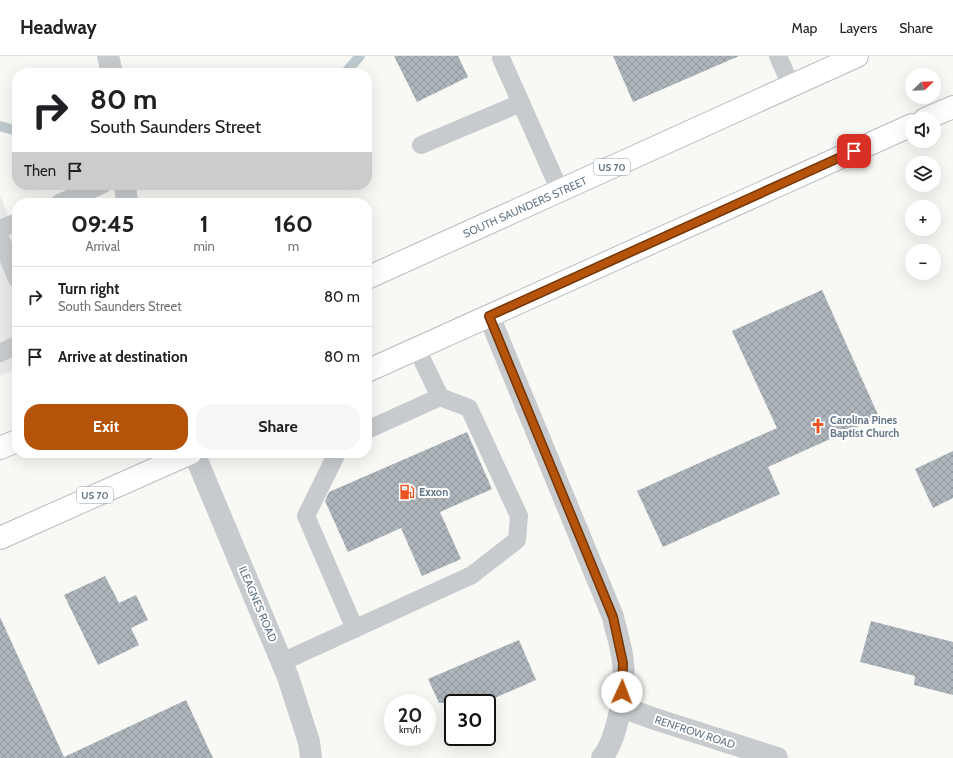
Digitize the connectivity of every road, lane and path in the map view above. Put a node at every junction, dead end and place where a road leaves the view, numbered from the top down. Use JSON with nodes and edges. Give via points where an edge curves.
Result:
{"nodes":[{"id":1,"x":108,"y":56,"type":"edge"},
{"id":2,"x":778,"y":56,"type":"edge"},
{"id":3,"x":501,"y":58,"type":"dead end"},
{"id":4,"x":847,"y":58,"type":"edge"},
{"id":5,"x":111,"y":68,"type":"edge"},
{"id":6,"x":792,"y":86,"type":"junction"},
{"id":7,"x":521,"y":104,"type":"junction"},
{"id":8,"x":953,"y":106,"type":"edge"},
{"id":9,"x":940,"y":112,"type":"edge"},
{"id":10,"x":905,"y":128,"type":"edge"},
{"id":11,"x":421,"y":144,"type":"dead end"},
{"id":12,"x":90,"y":190,"type":"edge"},
{"id":13,"x":560,"y":191,"type":"junction"},
{"id":14,"x":71,"y":198,"type":"edge"},
{"id":15,"x":12,"y":224,"type":"edge"},
{"id":16,"x":0,"y":228,"type":"edge"},
{"id":17,"x":0,"y":238,"type":"edge"},
{"id":18,"x":12,"y":267,"type":"edge"},
{"id":19,"x":372,"y":276,"type":"edge"},
{"id":20,"x":489,"y":316,"type":"junction"},
{"id":21,"x":12,"y":347,"type":"edge"},
{"id":22,"x":417,"y":349,"type":"junction"},
{"id":23,"x":0,"y":353,"type":"edge"},
{"id":24,"x":372,"y":369,"type":"edge"},
{"id":25,"x":440,"y":397,"type":"junction"},
{"id":26,"x":372,"y":428,"type":"edge"},
{"id":27,"x":12,"y":443,"type":"edge"},
{"id":28,"x":0,"y":448,"type":"edge"},
{"id":29,"x":180,"y":458,"type":"edge"},
{"id":30,"x":196,"y":458,"type":"edge"},
{"id":31,"x":335,"y":458,"type":"edge"},
{"id":32,"x":0,"y":538,"type":"edge"},
{"id":33,"x":355,"y":629,"type":"junction"},
{"id":34,"x":282,"y":662,"type":"junction"},
{"id":35,"x":621,"y":707,"type":"junction"},
{"id":36,"x":311,"y":758,"type":"edge"},
{"id":37,"x":602,"y":758,"type":"edge"},
{"id":38,"x":777,"y":758,"type":"edge"}],
"edges":[{"from":1,"to":5,"type":"street"},
{"from":2,"to":6,"type":"lane"},
{"from":3,"to":7,"type":"lane"},
{"from":4,"to":6,"type":"highway","name":"SOUTH SAUNDERS STREET","number":"US 70"},
{"from":6,"to":13,"type":"highway","name":"SOUTH SAUNDERS STREET","number":"US 70"},
{"from":7,"to":11,"type":"lane"},
{"from":7,"to":13,"type":"lane"},
{"from":8,"to":9,"type":"highway"},
{"from":10,"to":20,"type":"highway"},
{"from":12,"to":14,"type":"lane"},
{"from":13,"to":19,"type":"highway","name":"SOUTH SAUNDERS STREET","number":"US 70"},
{"from":15,"to":16,"type":"lane"},
{"from":17,"to":18,"type":"lane"},
{"from":20,"to":22,"type":"highway"},
{"from":20,"to":35,"type":"street","via":[[613,617],[623,663]]},
{"from":21,"to":23,"type":"lane"},
{"from":22,"to":24,"type":"highway"},
{"from":22,"to":25,"type":"lane"},
{"from":25,"to":26,"type":"lane"},
{"from":25,"to":33,"type":"lane","via":[[470,408],[519,516],[517,540],[472,575]]},
{"from":27,"to":28,"type":"highway"},
{"from":29,"to":32,"type":"highway","number":"US 70"},
{"from":30,"to":34,"type":"street","name":"ILEAGNES ROAD"},
{"from":31,"to":33,"type":"lane","via":[[306,516]]},
{"from":33,"to":34,"type":"lane"},
{"from":34,"to":36,"type":"street","name":"ILEAGNES ROAD","via":[[309,742]]},
{"from":35,"to":37,"type":"street","via":[[609,750]]},
{"from":35,"to":38,"type":"street","name":"RENFROW ROAD"}]}
